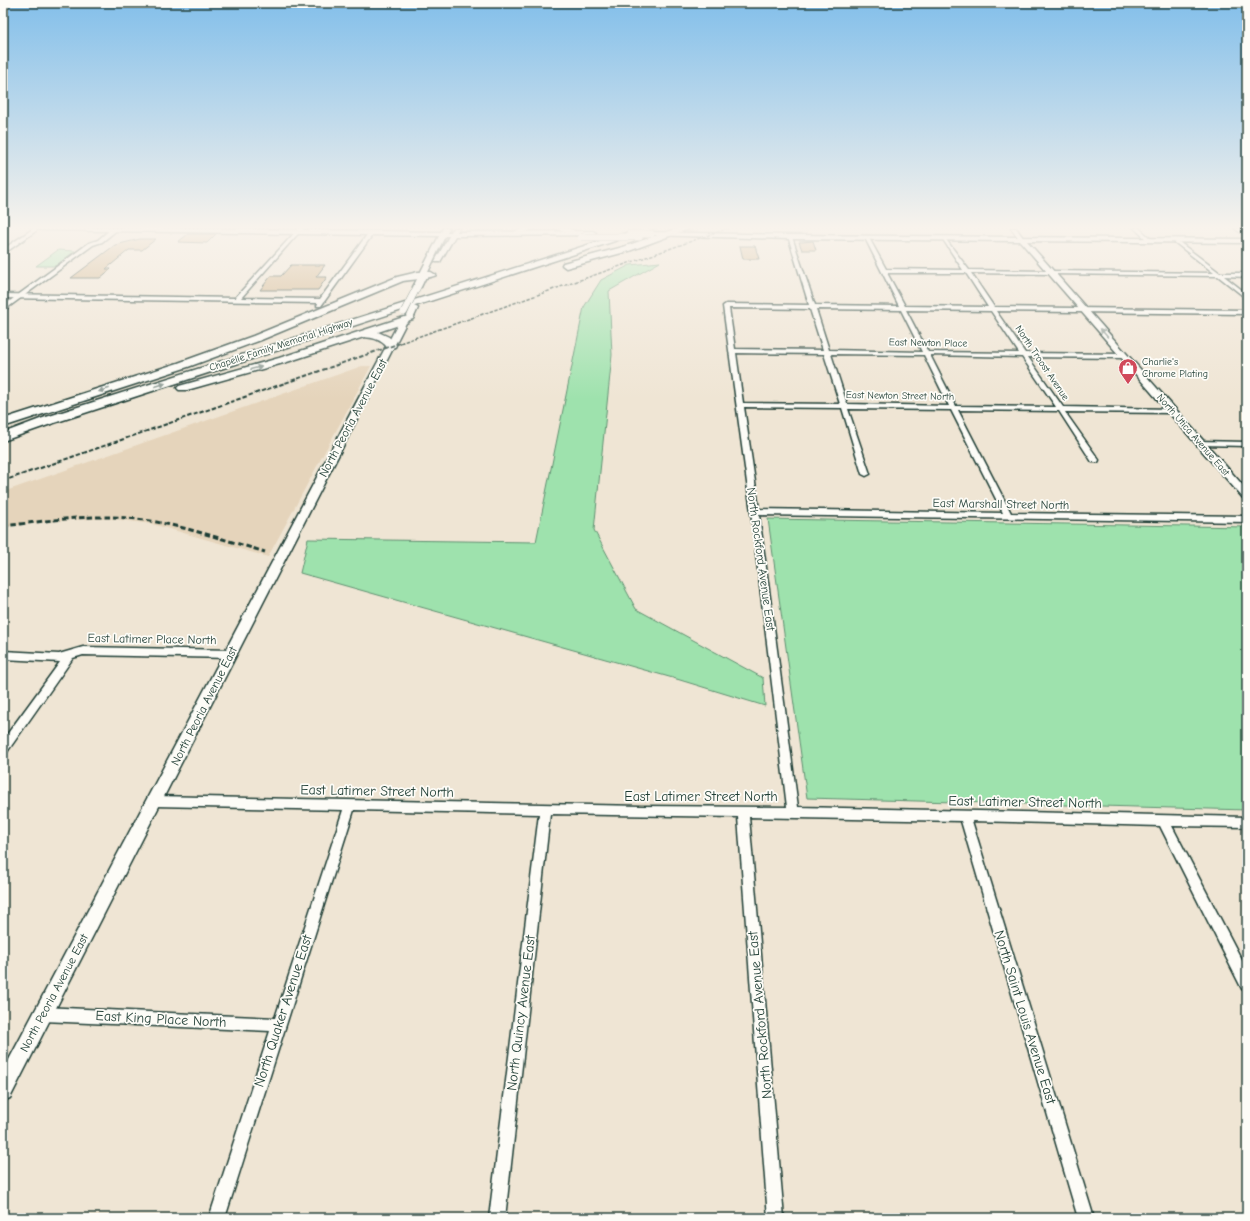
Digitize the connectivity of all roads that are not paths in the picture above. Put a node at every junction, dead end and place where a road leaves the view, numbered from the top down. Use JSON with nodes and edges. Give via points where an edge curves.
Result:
{"nodes":[{"id":1,"x":36,"y":285,"type":"edge"},
{"id":2,"x":250,"y":285,"type":"edge"},
{"id":3,"x":333,"y":285,"type":"edge"},
{"id":4,"x":386,"y":285,"type":"edge"},
{"id":5,"x":419,"y":285,"type":"edge"},
{"id":6,"x":424,"y":285,"type":"edge"},
{"id":7,"x":433,"y":285,"type":"edge"},
{"id":8,"x":473,"y":285,"type":"edge"},
{"id":9,"x":484,"y":285,"type":"edge"},
{"id":10,"x":806,"y":285,"type":"edge"},
{"id":11,"x":892,"y":285,"type":"edge"},
{"id":12,"x":976,"y":285,"type":"edge"},
{"id":13,"x":1062,"y":285,"type":"edge"},
{"id":14,"x":1232,"y":285,"type":"edge"},
{"id":15,"x":3,"y":296,"type":"edge"},
{"id":16,"x":21,"y":296,"type":"junction"},
{"id":17,"x":1247,"y":297,"type":"edge"},
{"id":18,"x":237,"y":299,"type":"junction"},
{"id":19,"x":423,"y":300,"type":"junction"},
{"id":20,"x":322,"y":301,"type":"junction"},
{"id":21,"x":318,"y":306,"type":"dead end"},
{"id":22,"x":813,"y":307,"type":"junction"},
{"id":23,"x":3,"y":309,"type":"edge"},
{"id":24,"x":904,"y":309,"type":"junction"},
{"id":25,"x":993,"y":310,"type":"junction"},
{"id":26,"x":1084,"y":310,"type":"junction"},
{"id":27,"x":1247,"y":312,"type":"edge"},
{"id":28,"x":404,"y":316,"type":"junction"},
{"id":29,"x":362,"y":334,"type":"junction"},
{"id":30,"x":391,"y":345,"type":"junction"},
{"id":31,"x":732,"y":351,"type":"junction"},
{"id":32,"x":828,"y":352,"type":"junction"},
{"id":33,"x":926,"y":353,"type":"junction"},
{"id":34,"x":1024,"y":354,"type":"junction"},
{"id":35,"x":1124,"y":356,"type":"junction"},
{"id":36,"x":181,"y":366,"type":"junction"},
{"id":37,"x":740,"y":405,"type":"junction"},
{"id":38,"x":844,"y":406,"type":"junction"},
{"id":39,"x":952,"y":407,"type":"junction"},
{"id":40,"x":1060,"y":408,"type":"junction"},
{"id":41,"x":1172,"y":411,"type":"junction"},
{"id":42,"x":3,"y":423,"type":"edge"},
{"id":43,"x":3,"y":437,"type":"edge"},
{"id":44,"x":3,"y":442,"type":"edge"},
{"id":45,"x":1200,"y":443,"type":"junction"},
{"id":46,"x":1247,"y":444,"type":"edge"},
{"id":47,"x":1095,"y":460,"type":"dead end"},
{"id":48,"x":866,"y":474,"type":"dead end"},
{"id":49,"x":1247,"y":496,"type":"edge"},
{"id":50,"x":755,"y":512,"type":"junction"},
{"id":51,"x":1009,"y":516,"type":"junction"},
{"id":52,"x":1247,"y":519,"type":"edge"},
{"id":53,"x":231,"y":654,"type":"junction"},
{"id":54,"x":3,"y":655,"type":"edge"},
{"id":55,"x":70,"y":655,"type":"junction"},
{"id":56,"x":3,"y":749,"type":"edge"},
{"id":57,"x":155,"y":801,"type":"junction"},
{"id":58,"x":350,"y":805,"type":"junction"},
{"id":59,"x":545,"y":809,"type":"junction"},
{"id":60,"x":743,"y":812,"type":"junction"},
{"id":61,"x":793,"y":812,"type":"junction"},
{"id":62,"x":965,"y":816,"type":"junction"},
{"id":63,"x":1163,"y":820,"type":"junction"},
{"id":64,"x":1247,"y":822,"type":"edge"},
{"id":65,"x":1247,"y":984,"type":"edge"},
{"id":66,"x":43,"y":1014,"type":"junction"},
{"id":67,"x":279,"y":1026,"type":"junction"},
{"id":68,"x":3,"y":1091,"type":"edge"},
{"id":69,"x":217,"y":1218,"type":"edge"},
{"id":70,"x":497,"y":1218,"type":"edge"},
{"id":71,"x":776,"y":1218,"type":"edge"},
{"id":72,"x":1086,"y":1218,"type":"edge"}],
"edges":[{"from":1,"to":16,"type":"street"},
{"from":2,"to":18,"type":"street"},
{"from":3,"to":20,"type":"street"},
{"from":4,"to":36,"type":"highway","via":[[265,336]]},
{"from":5,"to":28,"type":"main road","name":"North Peoria Avenue East","bridge":true},
{"from":6,"to":28,"type":"main road","name":"North Peoria Avenue East","via":[[410,317]]},
{"from":7,"to":36,"type":"highway","name":"Chapelle Family Memorial Highway"},
{"from":8,"to":19,"type":"highway","name":"Chapelle Family Memorial Highway"},
{"from":9,"to":19,"type":"highway"},
{"from":10,"to":22,"type":"street"},
{"from":11,"to":24,"type":"street"},
{"from":12,"to":25,"type":"street","name":"North Troost Avenue"},
{"from":13,"to":26,"type":"main road","name":"North Utica Avenue East"},
{"from":14,"to":17,"type":"street"},
{"from":15,"to":16,"type":"street"},
{"from":16,"to":18,"type":"street"},
{"from":16,"to":23,"type":"street"},
{"from":18,"to":20,"type":"street"},
{"from":43,"to":19,"type":"highway","name":"Chapelle Family Memorial Highway","one_way":true},
{"from":20,"to":21,"type":"street"},
{"from":22,"to":24,"type":"street"},
{"from":22,"to":31,"type":"street","name":"North Rockford Avenue East","via":[[726,306]]},
{"from":22,"to":32,"type":"street"},
{"from":24,"to":25,"type":"street"},
{"from":24,"to":33,"type":"street"},
{"from":25,"to":26,"type":"street"},
{"from":25,"to":34,"type":"street","name":"North Troost Avenue"},
{"from":26,"to":27,"type":"street"},
{"from":35,"to":26,"type":"main road","name":"North Utica Avenue East","one_way":true},
{"from":28,"to":29,"type":"highway"},
{"from":28,"to":30,"type":"main road","name":"North Peoria Avenue East"},
{"from":29,"to":30,"type":"highway","via":[[380,335]]},
{"from":44,"to":29,"type":"highway","one_way":true,"via":[[146,397],[277,362]]},
{"from":30,"to":53,"type":"main road","name":"North Peoria Avenue East"},
{"from":31,"to":32,"type":"street","name":"East Newton Place"},
{"from":31,"to":37,"type":"street","name":"North Rockford Avenue East"},
{"from":32,"to":33,"type":"street","name":"East Newton Place"},
{"from":32,"to":38,"type":"street"},
{"from":33,"to":34,"type":"street","name":"East Newton Place"},
{"from":33,"to":39,"type":"street"},
{"from":34,"to":35,"type":"street","name":"East Newton Place"},
{"from":34,"to":40,"type":"street","name":"North Troost Avenue"},
{"from":35,"to":41,"type":"main road","name":"North Utica Avenue East"},
{"from":36,"to":42,"type":"highway","name":"Chapelle Family Memorial Highway","one_way":true},
{"from":37,"to":38,"type":"street","name":"East Newton Street North"},
{"from":37,"to":50,"type":"street","name":"North Rockford Avenue East"},
{"from":38,"to":39,"type":"street","name":"East Newton Street North"},
{"from":38,"to":48,"type":"street"},
{"from":39,"to":40,"type":"street","name":"East Newton Street North"},
{"from":39,"to":51,"type":"street"},
{"from":40,"to":41,"type":"street","name":"East Newton Street North"},
{"from":40,"to":47,"type":"street","name":"North Troost Avenue"},
{"from":41,"to":45,"type":"main road","name":"North Utica Avenue East"},
{"from":45,"to":46,"type":"street"},
{"from":45,"to":49,"type":"main road","name":"North Utica Avenue East"},
{"from":50,"to":51,"type":"street","name":"East Marshall Street North"},
{"from":50,"to":61,"type":"street","name":"North Rockford Avenue East"},
{"from":51,"to":52,"type":"street","name":"East Marshall Street North"},
{"from":53,"to":55,"type":"street","name":"East Latimer Place North","via":[[83,651]]},
{"from":53,"to":57,"type":"main road","name":"North Peoria Avenue East"},
{"from":54,"to":55,"type":"street","name":"East Latimer Place North","via":[[59,658]]},
{"from":55,"to":56,"type":"street"},
{"from":57,"to":58,"type":"street","name":"East Latimer Street North"},
{"from":57,"to":66,"type":"main road","name":"North Peoria Avenue East"},
{"from":58,"to":59,"type":"street","name":"East Latimer Street North"},
{"from":58,"to":67,"type":"street","name":"North Quaker Avenue East"},
{"from":59,"to":60,"type":"street","name":"East Latimer Street North"},
{"from":59,"to":70,"type":"street","name":"North Quincy Avenue East"},
{"from":60,"to":61,"type":"street","name":"East Latimer Street North"},
{"from":60,"to":71,"type":"street","name":"North Rockford Avenue East"},
{"from":61,"to":62,"type":"street","name":"East Latimer Street North"},
{"from":62,"to":63,"type":"street","name":"East Latimer Street North"},
{"from":62,"to":72,"type":"street","name":"North Saint Louis Avenue East"},
{"from":63,"to":64,"type":"street","name":"East Latimer Street North"},
{"from":63,"to":65,"type":"street"},
{"from":66,"to":67,"type":"street","name":"East King Place North"},
{"from":66,"to":68,"type":"main road","name":"North Peoria Avenue East"},
{"from":67,"to":69,"type":"street","name":"North Quaker Avenue East"}]}
